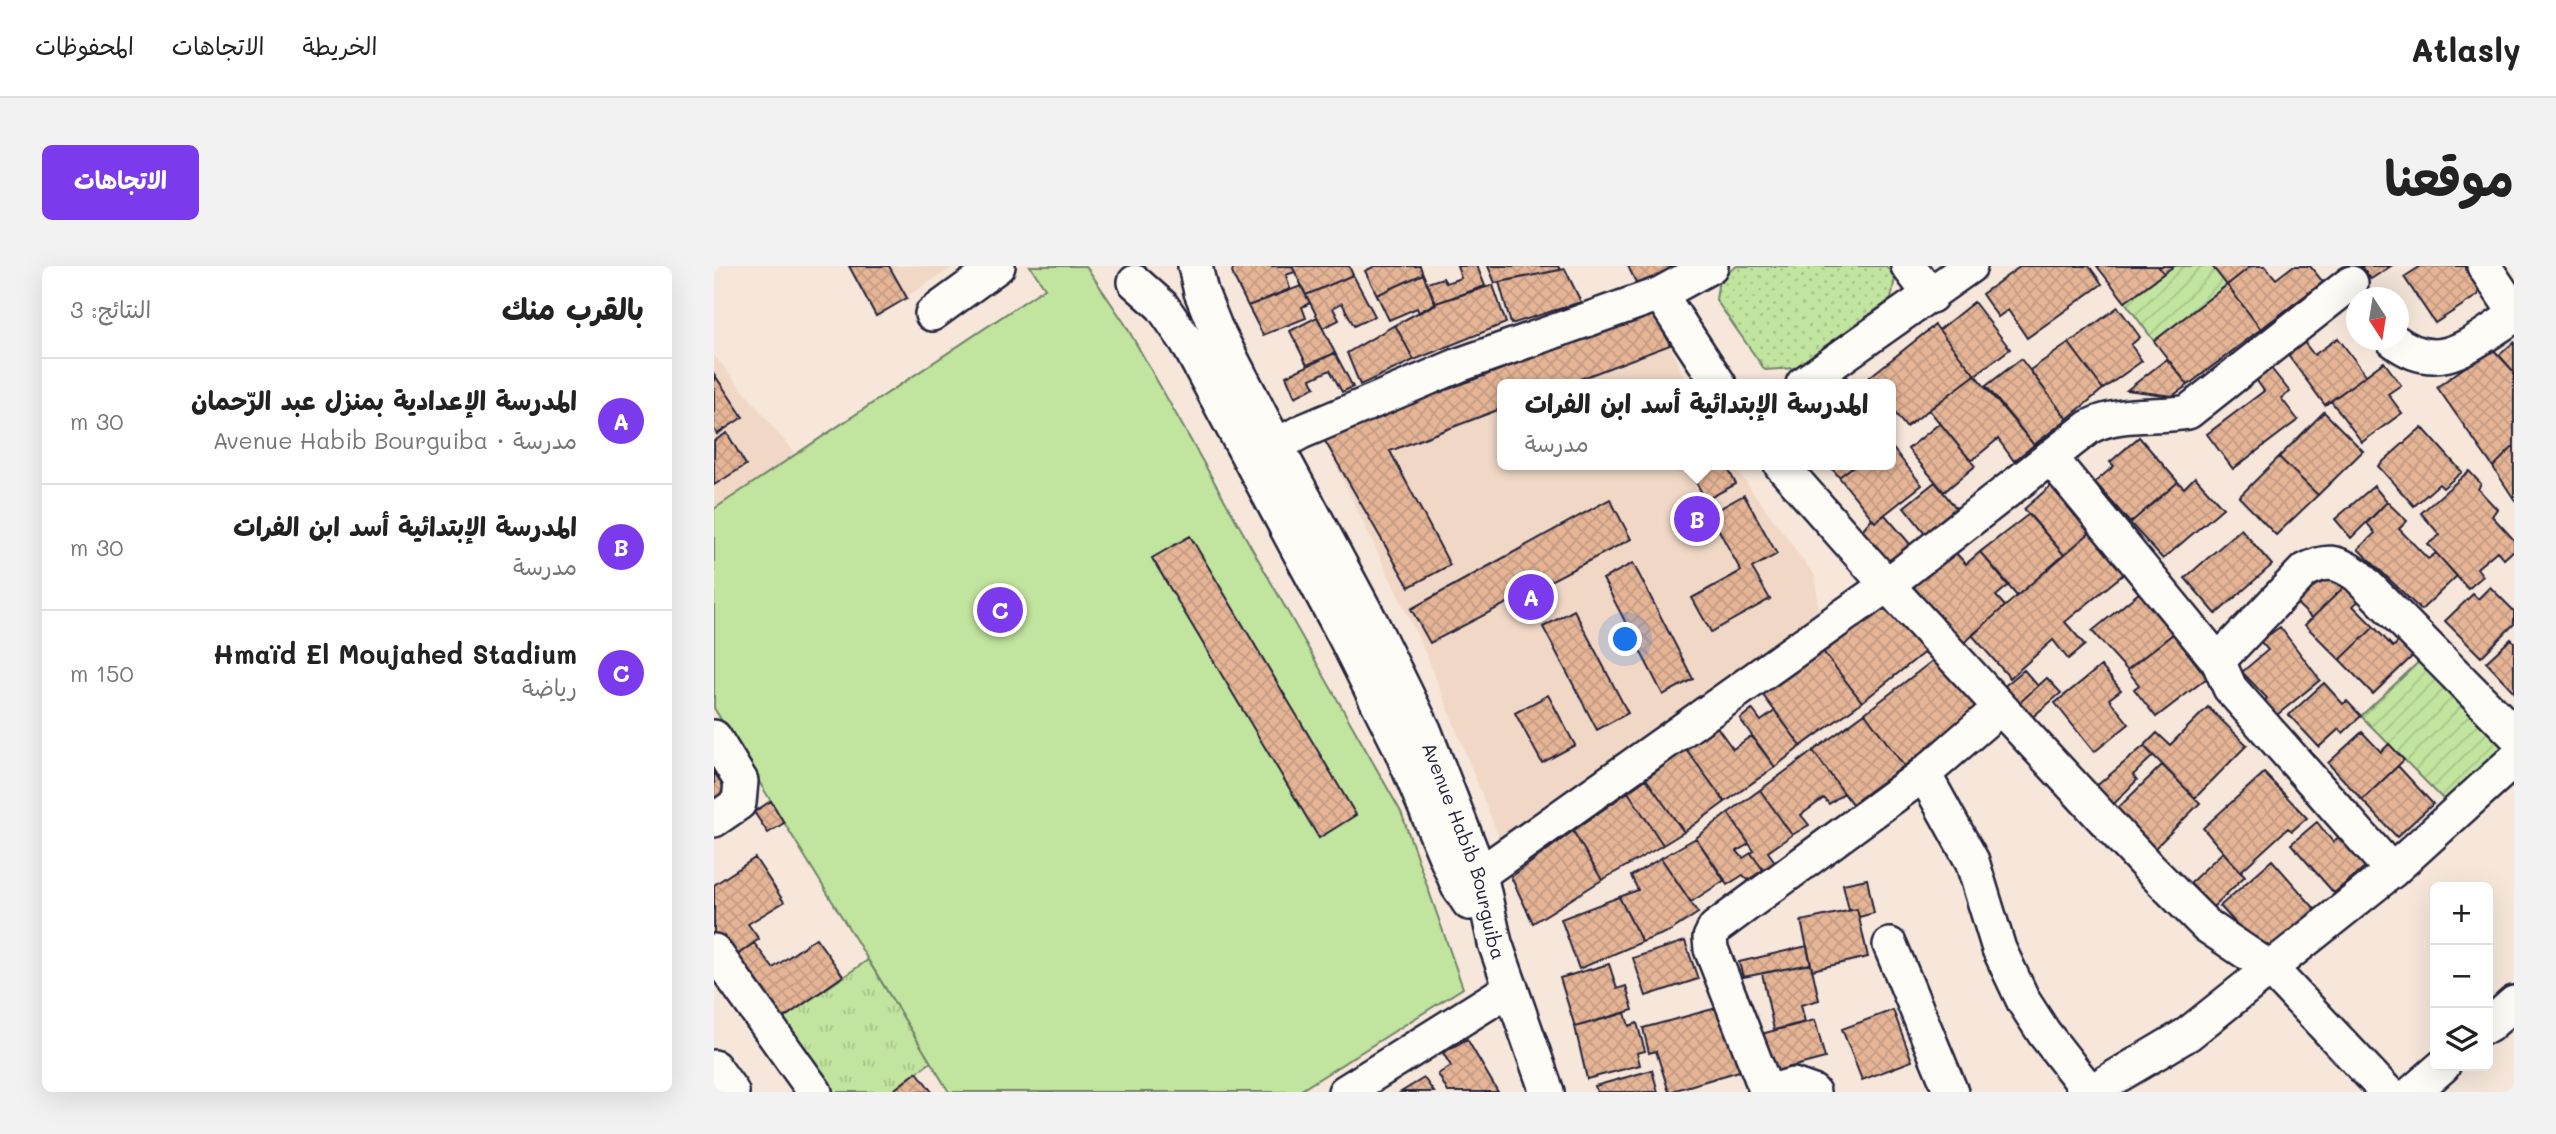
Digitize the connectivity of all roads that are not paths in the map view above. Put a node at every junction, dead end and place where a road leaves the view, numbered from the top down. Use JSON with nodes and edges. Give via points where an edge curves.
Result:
{"nodes":[{"id":1,"x":998,"y":266,"type":"edge"},
{"id":2,"x":1194,"y":266,"type":"edge"},
{"id":3,"x":1711,"y":266,"type":"edge"},
{"id":4,"x":1908,"y":266,"type":"edge"},
{"id":5,"x":1970,"y":266,"type":"edge"},
{"id":6,"x":2484,"y":266,"type":"edge"},
{"id":7,"x":1129,"y":274,"type":"edge"},
{"id":8,"x":2349,"y":282,"type":"edge"},
{"id":9,"x":1660,"y":294,"type":"junction"},
{"id":10,"x":1931,"y":296,"type":"junction"},
{"id":11,"x":2514,"y":313,"type":"edge"},
{"id":12,"x":932,"y":314,"type":"dead end"},
{"id":13,"x":2406,"y":350,"type":"edge"},
{"id":14,"x":1716,"y":379,"type":"edge"},
{"id":15,"x":1810,"y":379,"type":"edge"},
{"id":16,"x":1263,"y":453,"type":"junction"},
{"id":17,"x":2050,"y":457,"type":"junction"},
{"id":18,"x":1785,"y":470,"type":"edge"},
{"id":19,"x":1887,"y":585,"type":"junction"},
{"id":20,"x":2218,"y":661,"type":"junction"},
{"id":21,"x":2000,"y":708,"type":"junction"},
{"id":22,"x":2514,"y":734,"type":"edge"},
{"id":23,"x":714,"y":737,"type":"edge"},
{"id":24,"x":2514,"y":761,"type":"edge"},
{"id":25,"x":1924,"y":774,"type":"junction"},
{"id":26,"x":714,"y":820,"type":"edge"},
{"id":27,"x":2392,"y":871,"type":"junction"},
{"id":28,"x":1469,"y":880,"type":"junction"},
{"id":29,"x":1891,"y":944,"type":"dead end"},
{"id":30,"x":714,"y":951,"type":"edge"},
{"id":31,"x":2271,"y":969,"type":"junction"},
{"id":32,"x":1511,"y":988,"type":"junction"},
{"id":33,"x":2514,"y":1003,"type":"edge"},
{"id":34,"x":2493,"y":1022,"type":"edge"},
{"id":35,"x":714,"y":1067,"type":"edge"},
{"id":36,"x":2437,"y":1071,"type":"edge"},
{"id":37,"x":1543,"y":1090,"type":"edge"},
{"id":38,"x":732,"y":1092,"type":"edge"},
{"id":39,"x":815,"y":1092,"type":"edge"},
{"id":40,"x":1345,"y":1092,"type":"edge"},
{"id":41,"x":1768,"y":1092,"type":"edge"},
{"id":42,"x":1813,"y":1092,"type":"edge"},
{"id":43,"x":1951,"y":1092,"type":"edge"},
{"id":44,"x":2090,"y":1092,"type":"edge"},
{"id":45,"x":2387,"y":1092,"type":"edge"},
{"id":46,"x":2413,"y":1092,"type":"edge"}],
"edges":[{"from":1,"to":12,"type":"street"},
{"from":2,"to":7,"type":"street","via":[[1180,283],[1157,290],[1145,288]]},
{"from":2,"to":16,"type":"street","name":"Avenue Habib Bourguiba"},
{"from":3,"to":9,"type":"street"},
{"from":4,"to":10,"type":"street"},
{"from":5,"to":10,"type":"street"},
{"from":6,"to":11,"type":"street"},
{"from":7,"to":16,"type":"street","name":"Avenue Habib Bourguiba","via":[[1175,322]]},
{"from":8,"to":17,"type":"street","via":[[2188,412],[2104,419]]},
{"from":9,"to":14,"type":"street"},
{"from":9,"to":16,"type":"street","via":[[1459,365],[1301,432]]},
{"from":10,"to":15,"type":"street"},
{"from":11,"to":13,"type":"street","via":[[2452,354],[2419,356]]},
{"from":16,"to":28,"type":"street","name":"Avenue Habib Bourguiba","via":[[1399,745]]},
{"from":17,"to":19,"type":"street"},
{"from":17,"to":20,"type":"street"},
{"from":18,"to":19,"type":"street"},
{"from":19,"to":21,"type":"street"},
{"from":19,"to":28,"type":"street"},
{"from":20,"to":22,"type":"street","via":[[2304,571],[2327,563],[2343,565]]},
{"from":20,"to":27,"type":"street","via":[[2230,688]]},
{"from":21,"to":25,"type":"street"},
{"from":21,"to":31,"type":"street","via":[[2207,926]]},
{"from":23,"to":26,"type":"street","via":[[741,781],[739,803]]},
{"from":24,"to":27,"type":"street"},
{"from":25,"to":41,"type":"street","via":[[1715,928],[1710,938]]},
{"from":25,"to":44,"type":"street","via":[[1972,861],[2011,978],[2044,1033]]},
{"from":27,"to":31,"type":"street"},
{"from":28,"to":32,"type":"street","name":"Avenue Habib Bourguiba"},
{"from":29,"to":43,"type":"street"},
{"from":30,"to":39,"type":"street"},
{"from":31,"to":44,"type":"street","via":[[2188,1034]]},
{"from":31,"to":45,"type":"street"},
{"from":32,"to":37,"type":"street","name":"Avenue Habib Bourguiba"},
{"from":32,"to":40,"type":"street"},
{"from":33,"to":34,"type":"street"},
{"from":35,"to":38,"type":"street"},
{"from":36,"to":46,"type":"street"},
{"from":41,"to":42,"type":"street","via":[[1793,1085]]}]}
